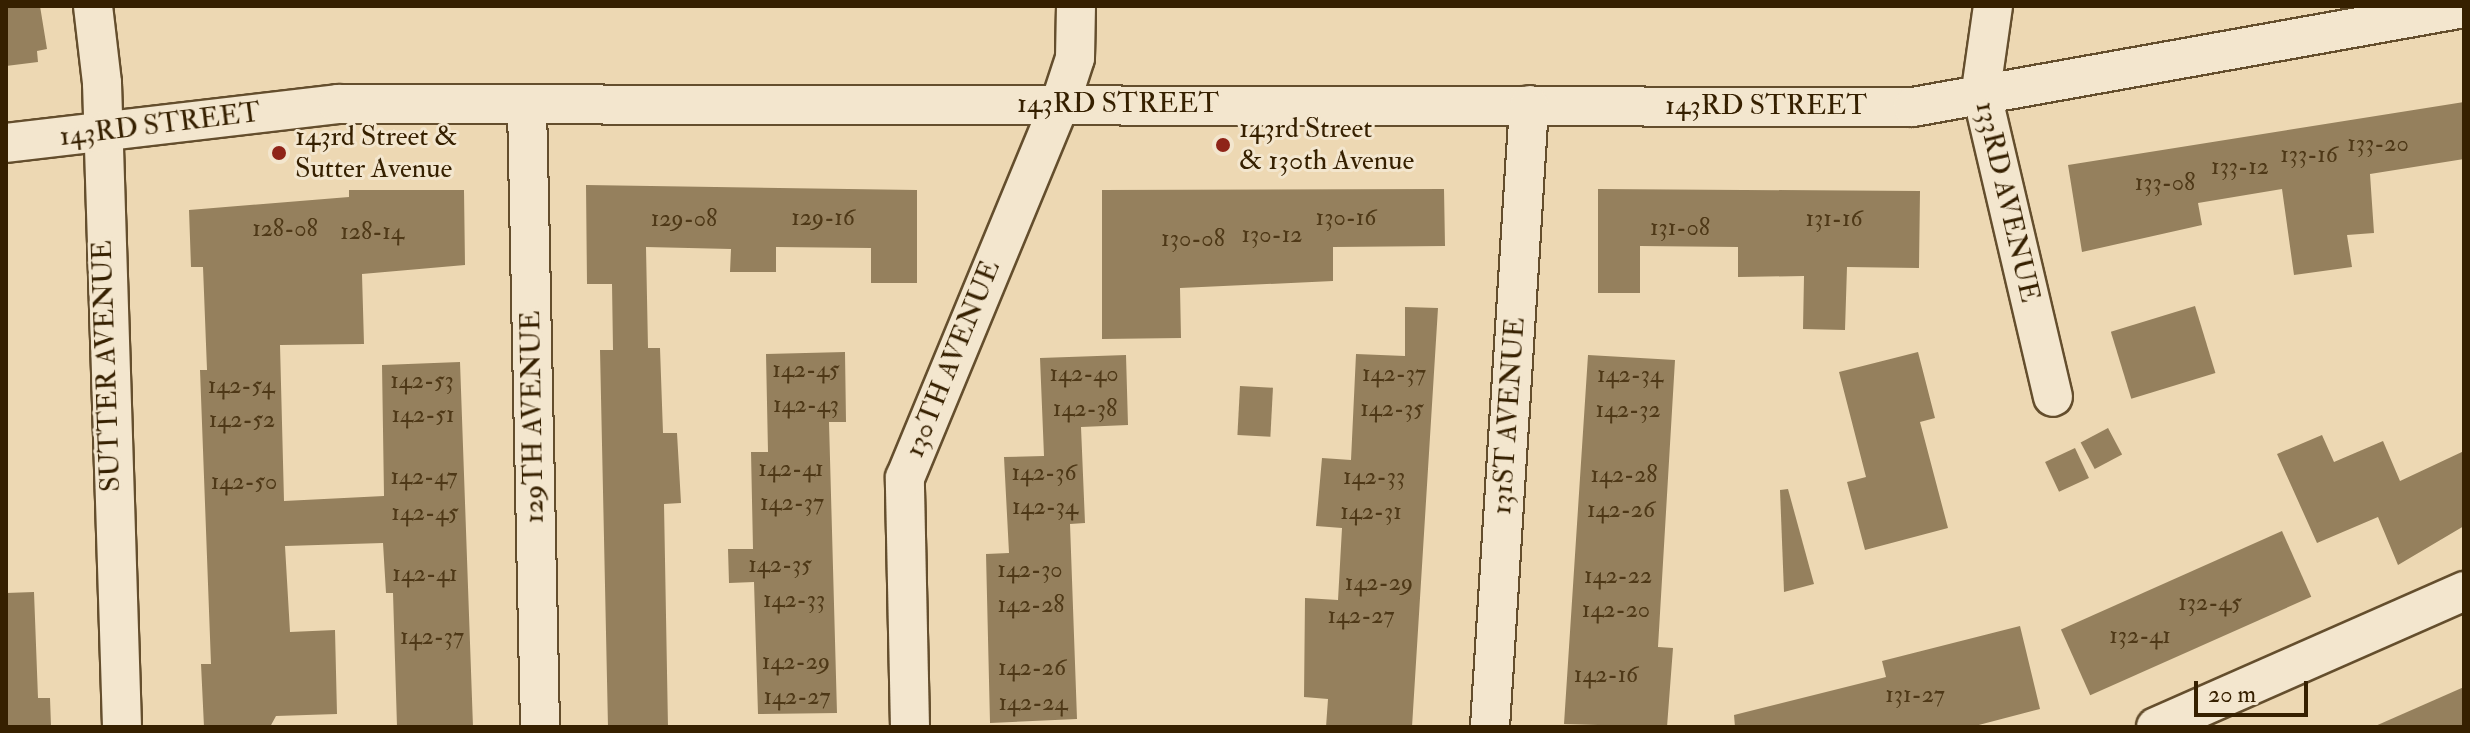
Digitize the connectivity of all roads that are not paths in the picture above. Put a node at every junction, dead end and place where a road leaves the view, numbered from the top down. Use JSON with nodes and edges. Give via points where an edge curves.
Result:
{"nodes":[{"id":1,"x":93,"y":6,"type":"edge"},
{"id":2,"x":1076,"y":6,"type":"edge"},
{"id":3,"x":1993,"y":6,"type":"edge"},
{"id":4,"x":2464,"y":8,"type":"edge"},
{"id":5,"x":1981,"y":90,"type":"junction"},
{"id":6,"x":1060,"y":104,"type":"junction"},
{"id":7,"x":1529,"y":105,"type":"junction"},
{"id":8,"x":527,"y":106,"type":"junction"},
{"id":9,"x":101,"y":131,"type":"junction"},
{"id":10,"x":6,"y":143,"type":"edge"},
{"id":11,"x":2053,"y":397,"type":"dead end"},
{"id":12,"x":2464,"y":591,"type":"edge"},
{"id":13,"x":122,"y":727,"type":"edge"},
{"id":14,"x":540,"y":727,"type":"edge"},
{"id":15,"x":910,"y":727,"type":"edge"},
{"id":16,"x":1490,"y":727,"type":"edge"},
{"id":17,"x":2156,"y":727,"type":"edge"}],
"edges":[{"from":1,"to":9,"type":"street","name":"SUTTER AVENUE"},
{"from":2,"to":6,"type":"street","name":"130TH AVENUE","via":[[1075,58]]},
{"from":3,"to":5,"type":"street","name":"133RD AVENUE"},
{"from":4,"to":5,"type":"street","name":"143RD STREET"},
{"from":5,"to":7,"type":"street","name":"143RD STREET","via":[[1913,107]]},
{"from":5,"to":11,"type":"street","name":"133RD AVENUE"},
{"from":6,"to":7,"type":"street","name":"143RD STREET"},
{"from":6,"to":8,"type":"street","name":"143RD STREET"},
{"from":6,"to":15,"type":"street","name":"130TH AVENUE","via":[[905,478]]},
{"from":7,"to":16,"type":"street","name":"131ST AVENUE"},
{"from":8,"to":9,"type":"street","name":"143RD STREET","via":[[338,104]]},
{"from":8,"to":14,"type":"street","name":"129TH AVENUE"},
{"from":9,"to":10,"type":"street","name":"143RD STREET"},
{"from":9,"to":13,"type":"street","name":"SUTTER AVENUE"},
{"from":12,"to":17,"type":"street"}]}
